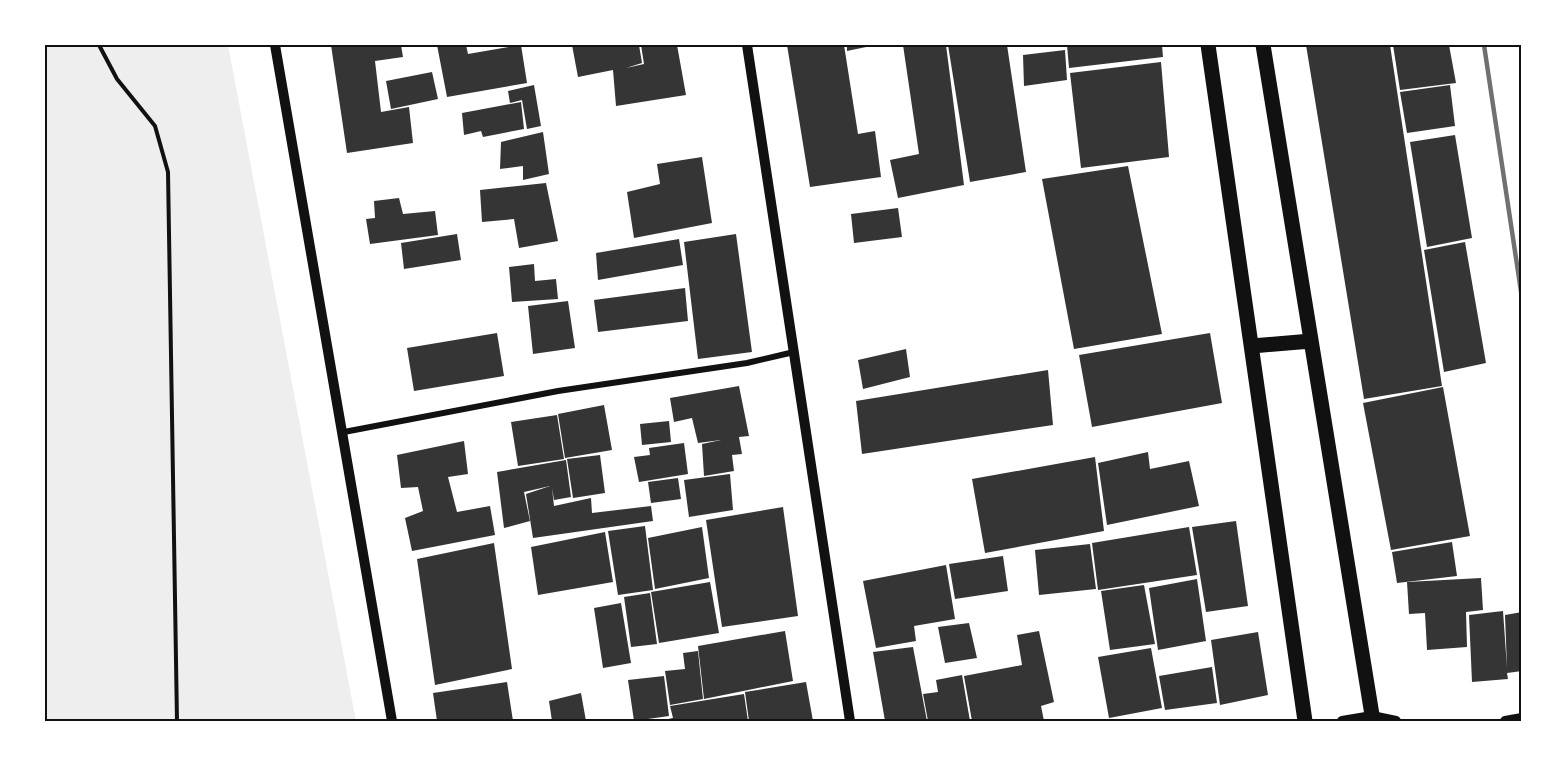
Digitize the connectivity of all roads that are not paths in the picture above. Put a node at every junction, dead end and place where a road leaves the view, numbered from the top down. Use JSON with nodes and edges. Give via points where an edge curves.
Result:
{"nodes":[{"id":1,"x":275,"y":45,"type":"edge"},
{"id":2,"x":747,"y":45,"type":"edge"},
{"id":3,"x":1208,"y":45,"type":"edge"},
{"id":4,"x":1263,"y":45,"type":"edge"},
{"id":5,"x":1311,"y":341,"type":"junction"},
{"id":6,"x":1252,"y":346,"type":"junction"},
{"id":7,"x":794,"y":352,"type":"junction"},
{"id":8,"x":344,"y":432,"type":"junction"},
{"id":9,"x":1373,"y":718,"type":"edge"},
{"id":10,"x":1522,"y":718,"type":"edge"},
{"id":11,"x":392,"y":721,"type":"edge"},
{"id":12,"x":849,"y":721,"type":"edge"},
{"id":13,"x":1305,"y":721,"type":"edge"},
{"id":14,"x":1342,"y":721,"type":"edge"},
{"id":15,"x":1396,"y":721,"type":"edge"},
{"id":16,"x":1505,"y":721,"type":"edge"}],
"edges":[{"from":1,"to":8,"type":"street"},
{"from":2,"to":7,"type":"street"},
{"from":3,"to":6,"type":"main road"},
{"from":4,"to":5,"type":"main road"},
{"from":5,"to":6,"type":"main road"},
{"from":5,"to":9,"type":"main road"},
{"from":6,"to":13,"type":"main road"},
{"from":7,"to":8,"type":"street"},
{"from":7,"to":12,"type":"street"},
{"from":8,"to":11,"type":"street"},
{"from":9,"to":14,"type":"street"},
{"from":9,"to":15,"type":"street"},
{"from":10,"to":16,"type":"street"}]}
